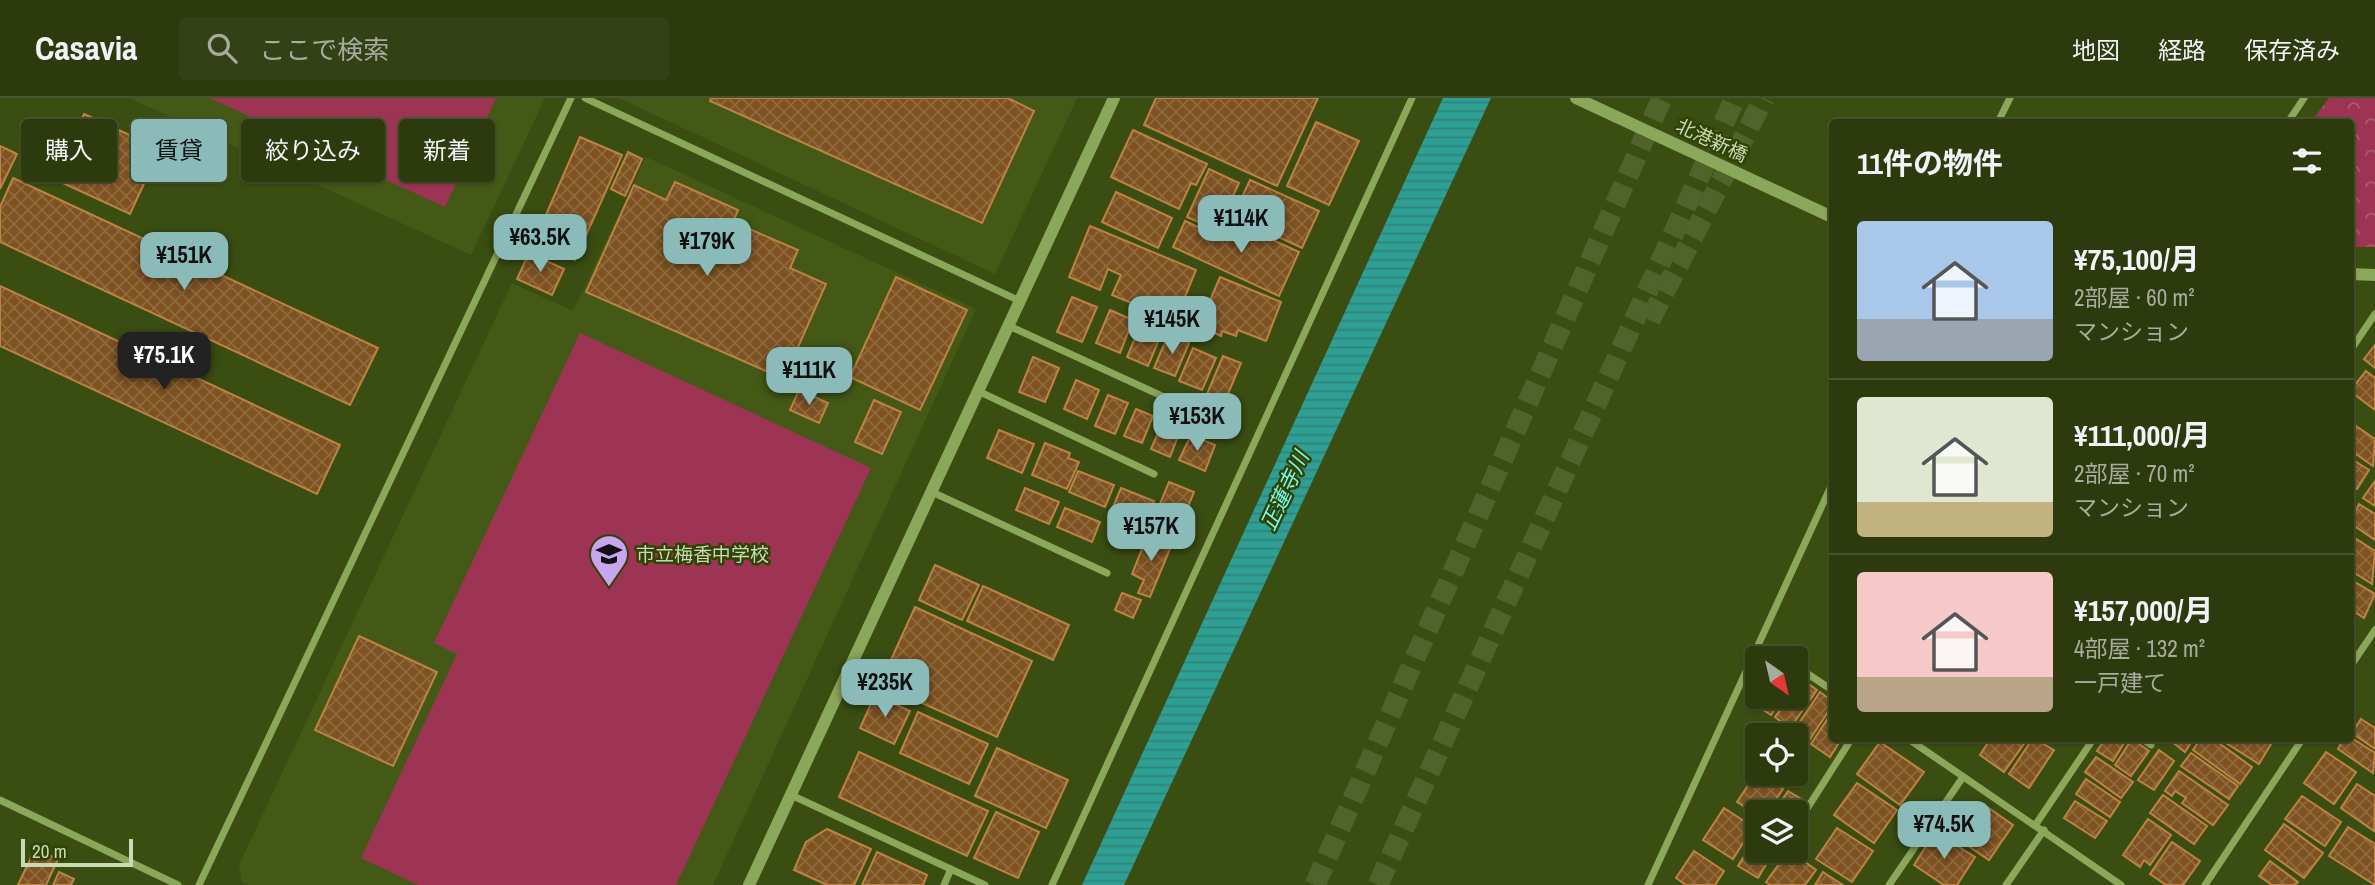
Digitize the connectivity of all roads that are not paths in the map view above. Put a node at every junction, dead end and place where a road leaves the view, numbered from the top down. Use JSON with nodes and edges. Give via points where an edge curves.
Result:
{"nodes":[{"id":1,"x":571,"y":98,"type":"edge"},
{"id":2,"x":585,"y":98,"type":"edge"},
{"id":3,"x":1114,"y":98,"type":"edge"},
{"id":4,"x":1412,"y":98,"type":"edge"},
{"id":5,"x":1576,"y":98,"type":"edge"},
{"id":6,"x":2010,"y":98,"type":"edge"},
{"id":7,"x":2304,"y":98,"type":"edge"},
{"id":8,"x":2000,"y":119,"type":"edge"},
{"id":9,"x":2290,"y":119,"type":"edge"},
{"id":10,"x":1829,"y":216,"type":"edge"},
{"id":11,"x":2354,"y":274,"type":"edge"},
{"id":12,"x":2375,"y":275,"type":"edge"},
{"id":13,"x":1020,"y":301,"type":"junction"},
{"id":14,"x":2375,"y":314,"type":"edge"},
{"id":15,"x":1009,"y":326,"type":"junction"},
{"id":16,"x":2354,"y":345,"type":"edge"},
{"id":17,"x":978,"y":391,"type":"junction"},
{"id":18,"x":1186,"y":407,"type":"dead end"},
{"id":19,"x":1154,"y":474,"type":"dead end"},
{"id":20,"x":1829,"y":491,"type":"edge"},
{"id":21,"x":932,"y":492,"type":"junction"},
{"id":22,"x":1107,"y":573,"type":"dead end"},
{"id":23,"x":2375,"y":630,"type":"edge"},
{"id":24,"x":2354,"y":661,"type":"edge"},
{"id":25,"x":1808,"y":674,"type":"edge"},
{"id":26,"x":1829,"y":688,"type":"edge"},
{"id":27,"x":1849,"y":742,"type":"edge"},
{"id":28,"x":1913,"y":742,"type":"edge"},
{"id":29,"x":2091,"y":742,"type":"edge"},
{"id":30,"x":2147,"y":742,"type":"edge"},
{"id":31,"x":2300,"y":742,"type":"edge"},
{"id":32,"x":2151,"y":745,"type":"dead end"},
{"id":33,"x":1963,"y":777,"type":"junction"},
{"id":34,"x":791,"y":795,"type":"junction"},
{"id":35,"x":1,"y":804,"type":"edge"},
{"id":36,"x":1808,"y":807,"type":"edge"},
{"id":37,"x":2036,"y":824,"type":"junction"},
{"id":38,"x":2044,"y":830,"type":"junction"},
{"id":39,"x":951,"y":869,"type":"junction"},
{"id":40,"x":178,"y":885,"type":"edge"},
{"id":41,"x":199,"y":885,"type":"edge"},
{"id":42,"x":749,"y":885,"type":"edge"},
{"id":43,"x":944,"y":885,"type":"edge"},
{"id":44,"x":985,"y":885,"type":"edge"},
{"id":45,"x":1052,"y":885,"type":"edge"},
{"id":46,"x":1648,"y":885,"type":"edge"},
{"id":47,"x":1889,"y":885,"type":"edge"},
{"id":48,"x":2006,"y":885,"type":"edge"},
{"id":49,"x":2121,"y":885,"type":"edge"},
{"id":50,"x":2205,"y":885,"type":"edge"}],
"edges":[{"from":1,"to":41,"type":"street"},
{"from":2,"to":13,"type":"street"},
{"from":3,"to":13,"type":"street"},
{"from":4,"to":45,"type":"street"},
{"from":5,"to":10,"type":"street","name":"北港新橋"},
{"from":6,"to":8,"type":"street"},
{"from":7,"to":9,"type":"street"},
{"from":11,"to":12,"type":"street"},
{"from":13,"to":15,"type":"street"},
{"from":14,"to":16,"type":"street"},
{"from":15,"to":17,"type":"street"},
{"from":15,"to":18,"type":"street"},
{"from":17,"to":19,"type":"street"},
{"from":17,"to":21,"type":"street"},
{"from":20,"to":46,"type":"street"},
{"from":21,"to":22,"type":"street"},
{"from":21,"to":34,"type":"street"},
{"from":23,"to":24,"type":"street"},
{"from":25,"to":26,"type":"street"},
{"from":27,"to":36,"type":"street"},
{"from":28,"to":33,"type":"street"},
{"from":29,"to":37,"type":"street"},
{"from":30,"to":32,"type":"street"},
{"from":31,"to":50,"type":"street"},
{"from":33,"to":37,"type":"street"},
{"from":33,"to":47,"type":"street"},
{"from":34,"to":39,"type":"street"},
{"from":34,"to":42,"type":"street"},
{"from":35,"to":40,"type":"street"},
{"from":37,"to":38,"type":"street"},
{"from":38,"to":48,"type":"street"},
{"from":38,"to":49,"type":"street"},
{"from":39,"to":43,"type":"street"},
{"from":39,"to":44,"type":"street"}]}
